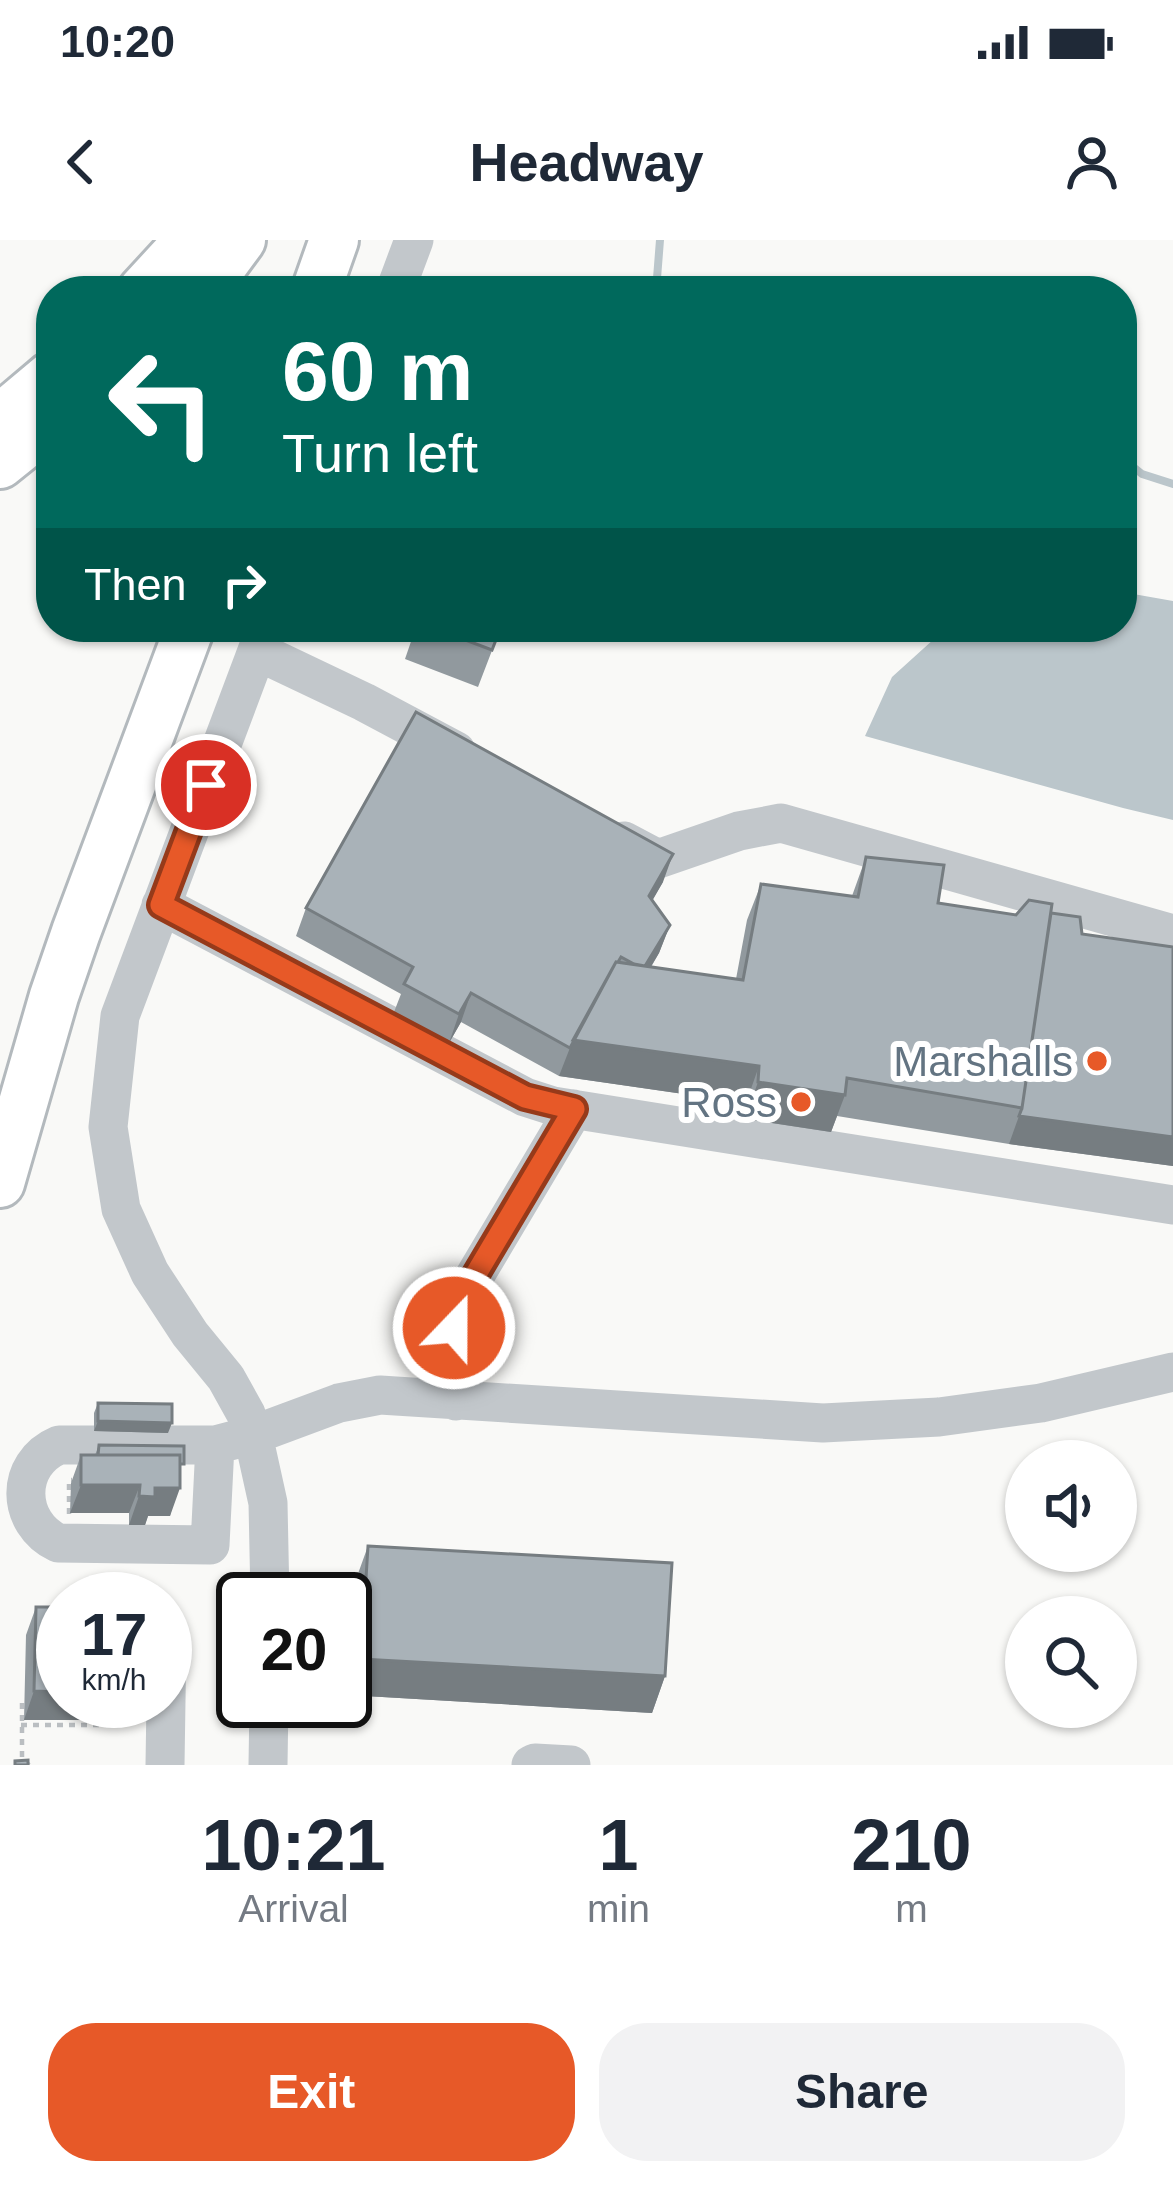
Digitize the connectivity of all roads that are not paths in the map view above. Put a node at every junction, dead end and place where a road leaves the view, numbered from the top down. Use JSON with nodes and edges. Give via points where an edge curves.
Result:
{"nodes":[{"id":1,"x":189,"y":240,"type":"edge"},
{"id":2,"x":242,"y":240,"type":"edge"},
{"id":3,"x":334,"y":240,"type":"edge"},
{"id":4,"x":414,"y":240,"type":"edge"},
{"id":5,"x":156,"y":276,"type":"edge"},
{"id":6,"x":212,"y":276,"type":"edge"},
{"id":7,"x":321,"y":276,"type":"edge"},
{"id":8,"x":401,"y":276,"type":"edge"},
{"id":9,"x":36,"y":389,"type":"edge"},
{"id":10,"x":0,"y":419,"type":"edge"},
{"id":11,"x":36,"y":435,"type":"edge"},
{"id":12,"x":0,"y":464,"type":"edge"},
{"id":13,"x":184,"y":642,"type":"edge"},
{"id":14,"x":261,"y":642,"type":"edge"},
{"id":15,"x":267,"y":642,"type":"edge"},
{"id":16,"x":490,"y":769,"type":"edge"},
{"id":17,"x":595,"y":825,"type":"edge"},
{"id":18,"x":161,"y":905,"type":"junction"},
{"id":19,"x":1173,"y":934,"type":"edge"},
{"id":20,"x":574,"y":1109,"type":"junction"},
{"id":21,"x":0,"y":1183,"type":"edge"},
{"id":22,"x":1173,"y":1205,"type":"edge"},
{"id":23,"x":1173,"y":1372,"type":"edge"},
{"id":24,"x":456,"y":1401,"type":"junction"},
{"id":25,"x":253,"y":1435,"type":"junction"},
{"id":26,"x":214,"y":1445,"type":"junction"},
{"id":27,"x":269,"y":1572,"type":"edge"},
{"id":28,"x":166,"y":1728,"type":"edge"},
{"id":29,"x":268,"y":1728,"type":"edge"},
{"id":30,"x":165,"y":1765,"type":"edge"},
{"id":31,"x":268,"y":1765,"type":"edge"},
{"id":32,"x":531,"y":1765,"type":"edge"},
{"id":33,"x":572,"y":1765,"type":"edge"}],
"edges":[{"from":1,"to":5,"type":"main road"},
{"from":2,"to":6,"type":"main road"},
{"from":3,"to":7,"type":"main road"},
{"from":4,"to":8,"type":"street"},
{"from":9,"to":10,"type":"main road"},
{"from":11,"to":12,"type":"main road"},
{"from":13,"to":21,"type":"main road","via":[[76,932]]},
{"from":14,"to":18,"type":"street"},
{"from":15,"to":16,"type":"street"},
{"from":17,"to":19,"type":"street","via":[[658,859],[781,824]]},
{"from":18,"to":20,"type":"street","via":[[525,1097]]},
{"from":18,"to":25,"type":"street","via":[[120,1016],[108,1126],[121,1209],[150,1273],[226,1378]]},
{"from":20,"to":22,"type":"street"},
{"from":20,"to":24,"type":"street","via":[[454,1311]]},
{"from":23,"to":24,"type":"street","via":[[1041,1403],[823,1423]]},
{"from":24,"to":25,"type":"street","via":[[338,1402]]},
{"from":25,"to":26,"type":"street"},
{"from":25,"to":27,"type":"street","via":[[268,1503]]},
{"from":26,"to":26,"type":"street","via":[[210,1545],[63,1544],[31,1515],[28,1472],[48,1449],[63,1444],[89,1461]]},
{"from":28,"to":30,"type":"street"},
{"from":29,"to":31,"type":"street"},
{"from":32,"to":33,"type":"street"}]}
